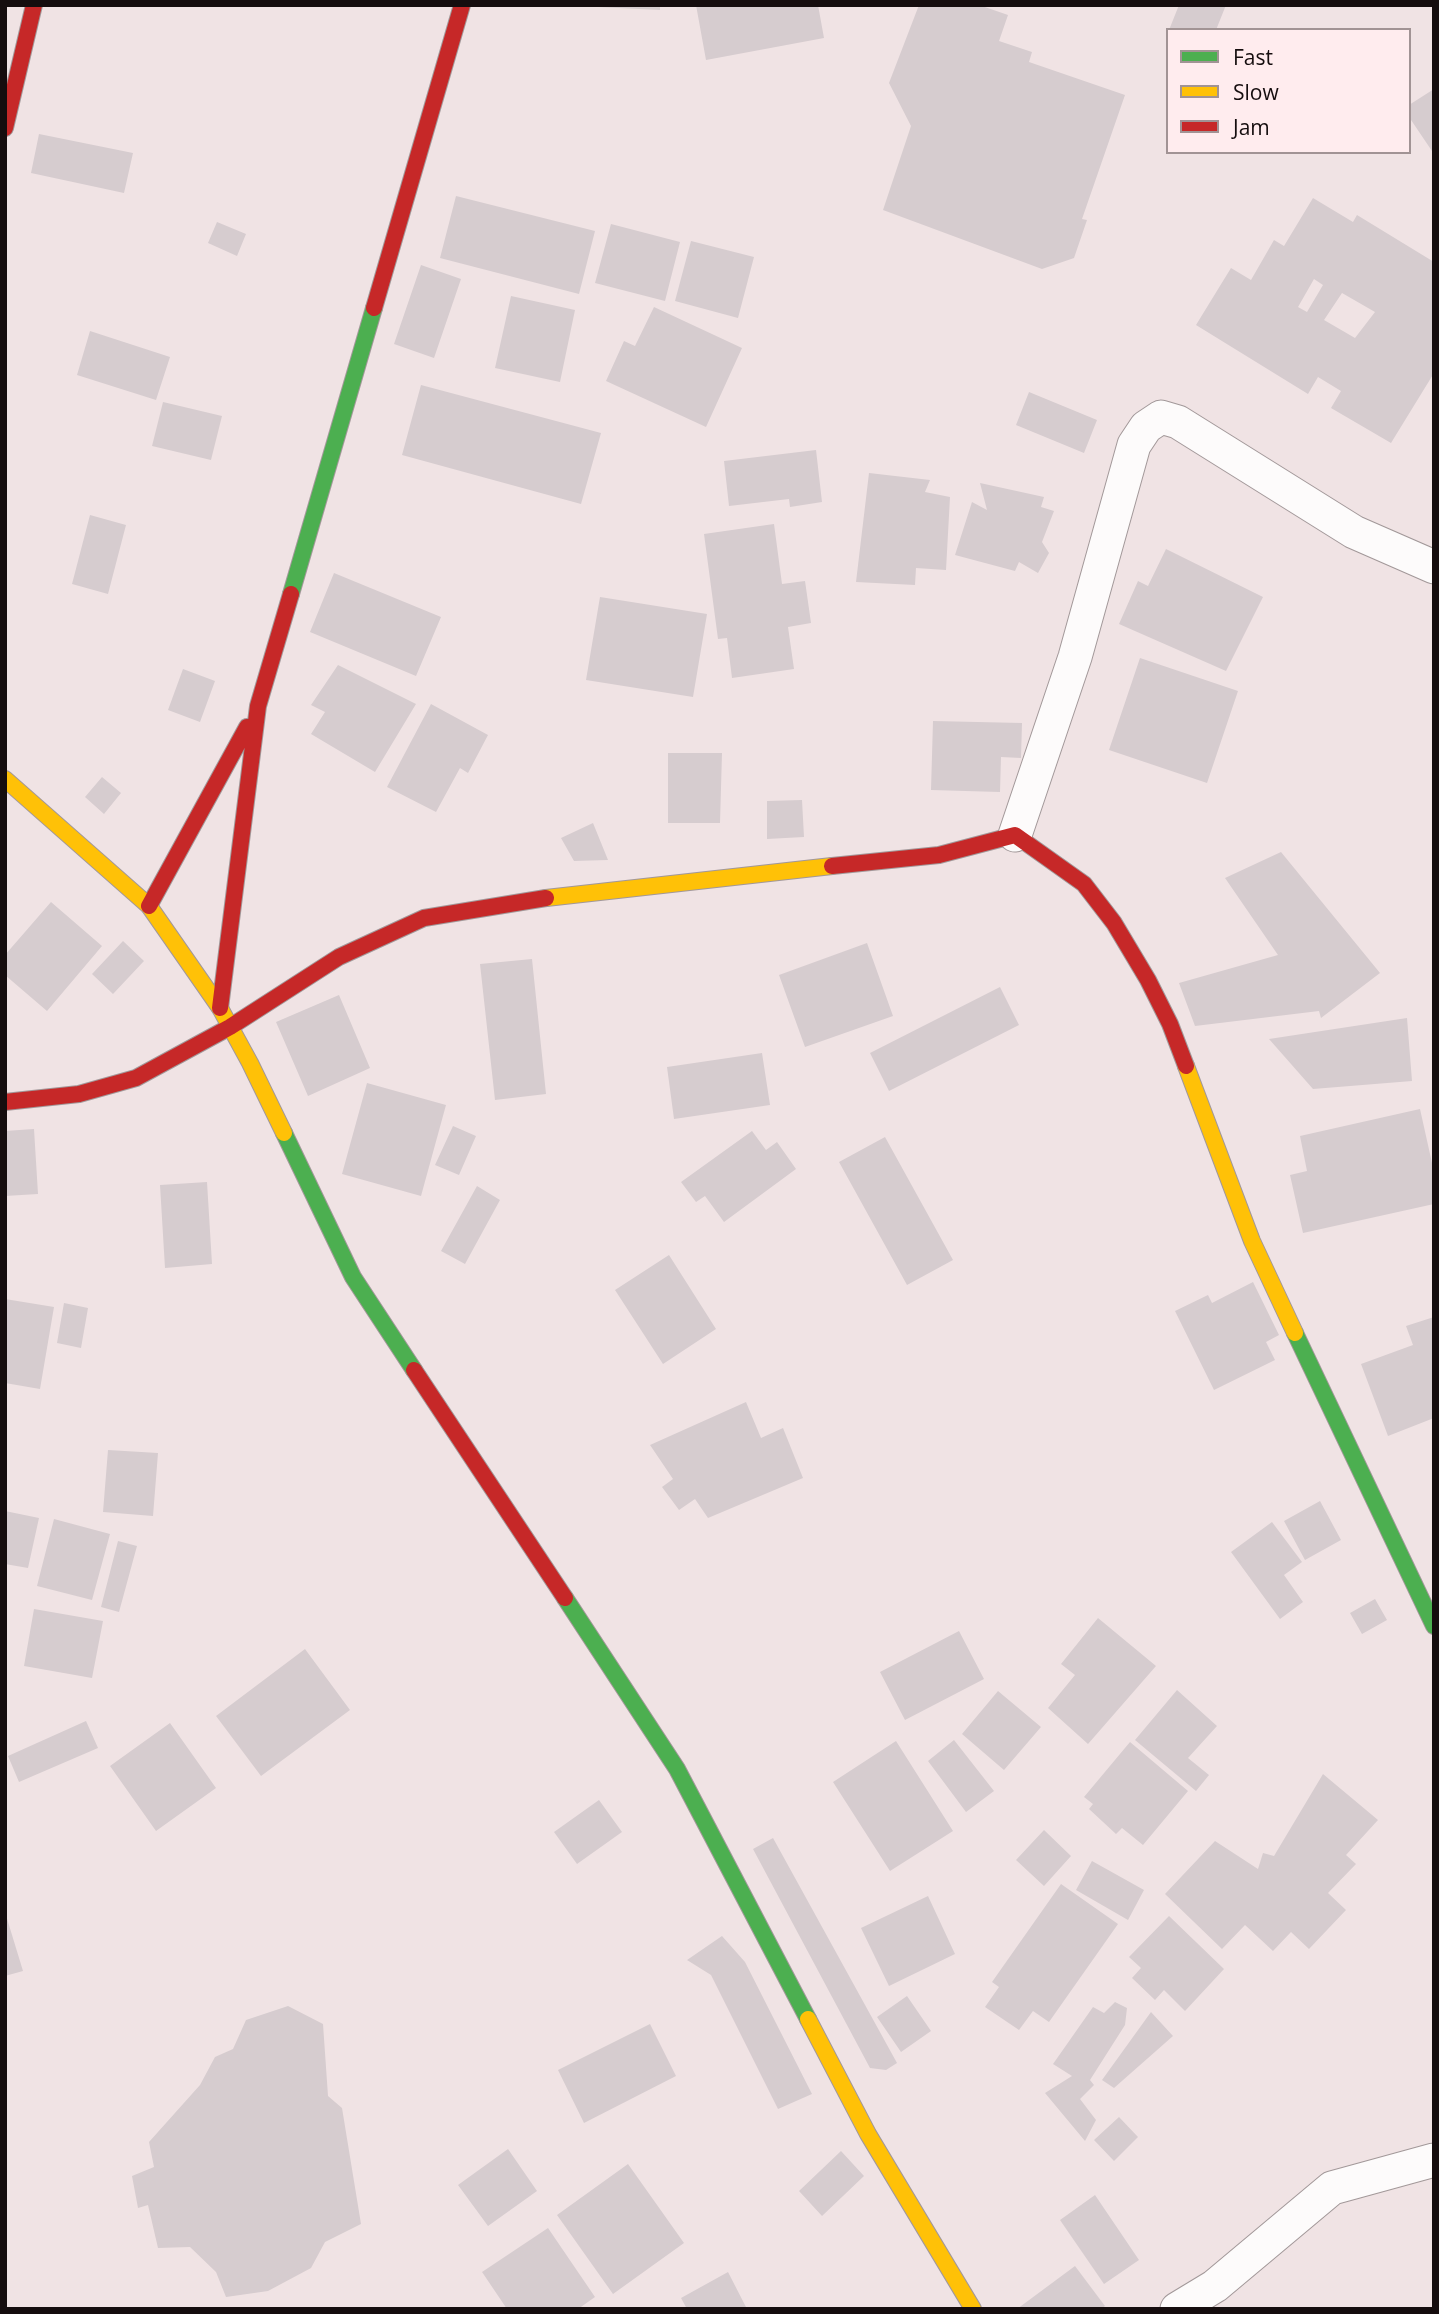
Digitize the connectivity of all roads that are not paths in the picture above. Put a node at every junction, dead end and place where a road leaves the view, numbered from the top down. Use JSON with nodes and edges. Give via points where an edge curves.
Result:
{"nodes":[{"id":1,"x":34,"y":5,"type":"edge"},
{"id":2,"x":462,"y":5,"type":"edge"},
{"id":3,"x":5,"y":128,"type":"edge"},
{"id":4,"x":1434,"y":567,"type":"edge"},
{"id":5,"x":258,"y":706,"type":"junction"},
{"id":6,"x":5,"y":779,"type":"edge"},
{"id":7,"x":1015,"y":835,"type":"junction"},
{"id":8,"x":149,"y":906,"type":"junction"},
{"id":9,"x":220,"y":1008,"type":"junction"},
{"id":10,"x":230,"y":1027,"type":"junction"},
{"id":11,"x":5,"y":1102,"type":"edge"},
{"id":12,"x":1434,"y":1626,"type":"edge"},
{"id":13,"x":1434,"y":2160,"type":"edge"},
{"id":14,"x":973,"y":2309,"type":"edge"},
{"id":15,"x":1177,"y":2309,"type":"edge"}],
"edges":[{"from":1,"to":3,"type":"street"},
{"from":2,"to":5,"type":"street"},
{"from":4,"to":7,"type":"street","via":[[1354,533],[1178,422],[1161,417],[1146,427],[1134,445],[1075,657]]},
{"from":5,"to":8,"type":"street"},
{"from":5,"to":9,"type":"street"},
{"from":6,"to":8,"type":"street"},
{"from":7,"to":10,"type":"street","via":[[939,855],[556,896],[424,918],[339,957]]},
{"from":7,"to":12,"type":"street","via":[[1084,884],[1114,923],[1148,981],[1170,1024],[1252,1241]]},
{"from":8,"to":9,"type":"street"},
{"from":9,"to":10,"type":"street"},
{"from":10,"to":11,"type":"street","via":[[136,1077],[79,1094]]},
{"from":10,"to":14,"type":"street","via":[[354,1277],[677,1769],[867,2134]]},
{"from":13,"to":15,"type":"street","via":[[1332,2188],[1214,2286]]}]}
